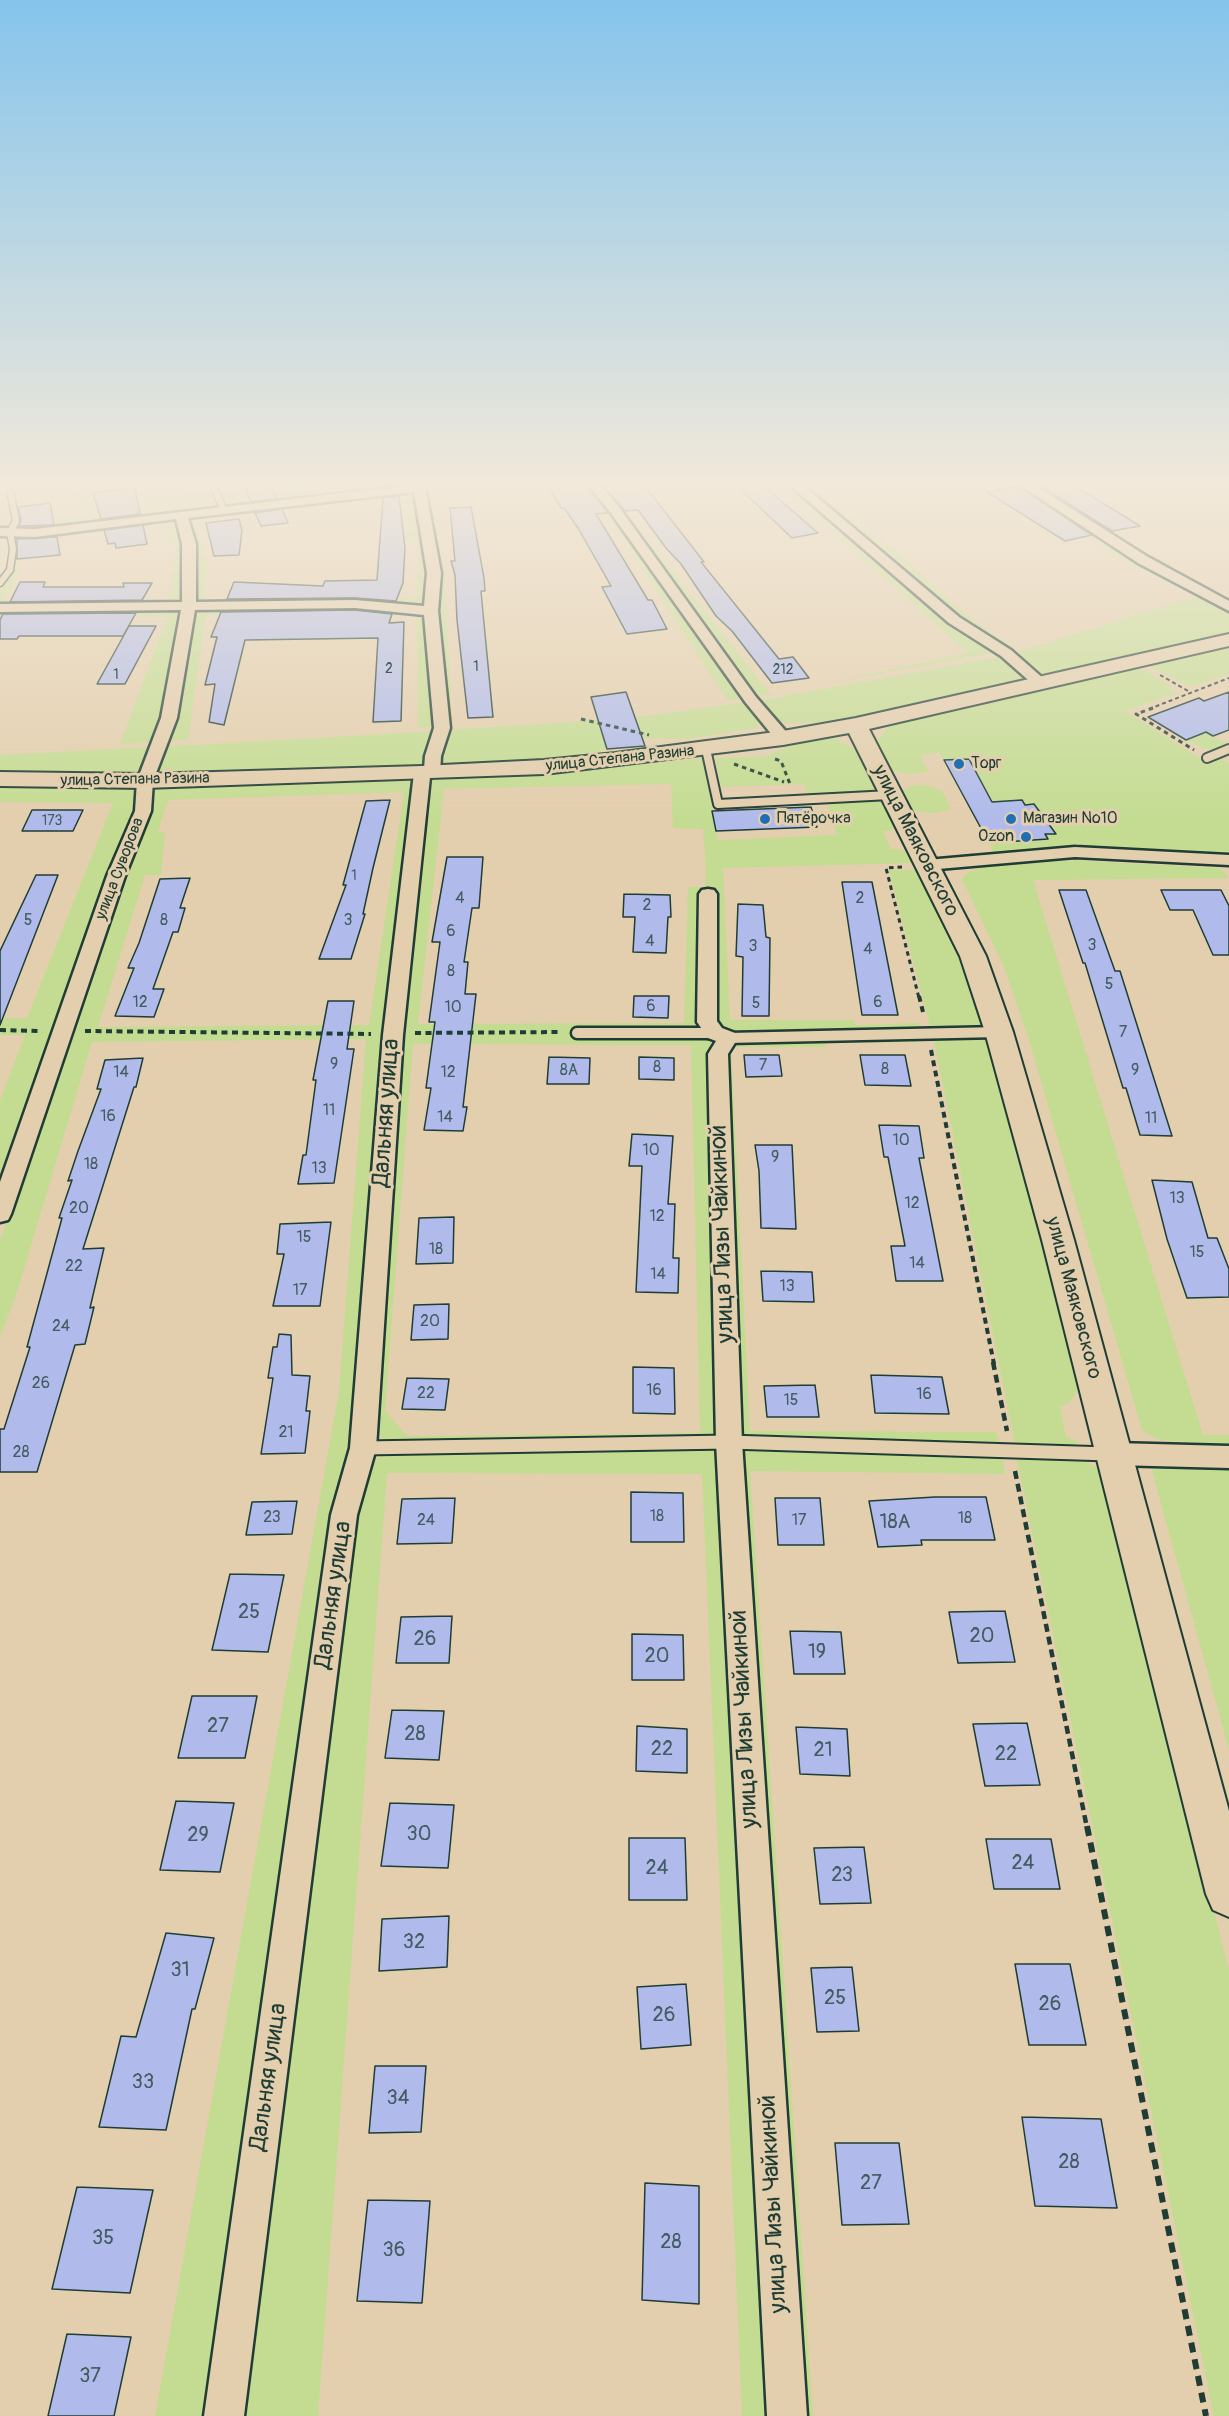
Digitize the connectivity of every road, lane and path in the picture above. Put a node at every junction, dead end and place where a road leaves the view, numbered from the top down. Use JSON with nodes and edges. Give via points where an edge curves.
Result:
{"nodes":[{"id":1,"x":189,"y":594,"type":"edge"},
{"id":2,"x":432,"y":594,"type":"edge"},
{"id":3,"x":675,"y":594,"type":"edge"},
{"id":4,"x":923,"y":594,"type":"edge"},
{"id":5,"x":1205,"y":594,"type":"edge"},
{"id":6,"x":189,"y":606,"type":"junction"},
{"id":7,"x":1229,"y":607,"type":"edge"},
{"id":8,"x":0,"y":608,"type":"edge"},
{"id":9,"x":431,"y":611,"type":"junction"},
{"id":10,"x":1229,"y":640,"type":"edge"},
{"id":11,"x":1229,"y":678,"type":"edge"},
{"id":12,"x":1040,"y":683,"type":"junction"},
{"id":13,"x":856,"y":725,"type":"junction"},
{"id":14,"x":778,"y":748,"type":"junction"},
{"id":15,"x":706,"y":749,"type":"junction"},
{"id":16,"x":1226,"y":753,"type":"edge"},
{"id":17,"x":1207,"y":758,"type":"joint"},
{"id":18,"x":427,"y":773,"type":"junction"},
{"id":19,"x":0,"y":779,"type":"edge"},
{"id":20,"x":145,"y":781,"type":"junction"},
{"id":21,"x":790,"y":784,"type":"dead end"},
{"id":22,"x":890,"y":795,"type":"junction"},
{"id":23,"x":1227,"y":864,"type":"edge"},
{"id":24,"x":927,"y":866,"type":"junction"},
{"id":25,"x":708,"y":894,"type":"dead end"},
{"id":26,"x":0,"y":1030,"type":"edge"},
{"id":27,"x":62,"y":1031,"type":"junction"},
{"id":28,"x":999,"y":1032,"type":"junction"},
{"id":29,"x":577,"y":1033,"type":"joint"},
{"id":30,"x":928,"y":1033,"type":"junction"},
{"id":31,"x":393,"y":1035,"type":"junction"},
{"id":32,"x":721,"y":1036,"type":"junction"},
{"id":33,"x":0,"y":1214,"type":"edge"},
{"id":34,"x":729,"y":1442,"type":"junction"},
{"id":35,"x":363,"y":1448,"type":"junction"},
{"id":36,"x":1010,"y":1449,"type":"junction"},
{"id":37,"x":1115,"y":1454,"type":"junction"},
{"id":38,"x":1229,"y":1457,"type":"edge"},
{"id":39,"x":1229,"y":1894,"type":"edge"},
{"id":40,"x":224,"y":2416,"type":"edge"},
{"id":41,"x":787,"y":2416,"type":"edge"},
{"id":42,"x":1206,"y":2416,"type":"edge"}],
"edges":[{"from":1,"to":6,"type":"street","name":"улица Суворова"},
{"from":2,"to":9,"type":"street","name":"Дальняя улица"},
{"from":3,"to":14,"type":"street","via":[[744,691]]},
{"from":4,"to":12,"type":"street","via":[[954,620],[1006,653]]},
{"from":5,"to":7,"type":"street"},
{"from":6,"to":8,"type":"street"},
{"from":6,"to":9,"type":"street","via":[[355,604]]},
{"from":6,"to":20,"type":"street","name":"улица Суворова","via":[[169,718]]},
{"from":9,"to":18,"type":"street","name":"Дальняя улица","via":[[442,728]]},
{"from":10,"to":12,"type":"main road","name":"улица Степана Разина"},
{"from":11,"to":17,"type":"path","via":[[1136,714]]},
{"from":12,"to":13,"type":"main road","name":"улица Степана Разина"},
{"from":13,"to":14,"type":"main road","name":"улица Степана Разина"},
{"from":13,"to":22,"type":"main road","name":"улица Маяковского"},
{"from":14,"to":15,"type":"main road","name":"улица Степана Разина"},
{"from":14,"to":21,"type":"path"},
{"from":15,"to":18,"type":"main road","name":"улица Степана Разина","via":[[580,764]]},
{"from":15,"to":22,"type":"lane","via":[[718,804]]},
{"from":16,"to":17,"type":"lane"},
{"from":18,"to":20,"type":"main road","name":"улица Степана Разина"},
{"from":18,"to":31,"type":"street","name":"Дальняя улица"},
{"from":19,"to":20,"type":"main road","name":"улица Степана Разина"},
{"from":20,"to":27,"type":"street","name":"улица Суворова","via":[[143,810]]},
{"from":22,"to":24,"type":"main road","name":"улица Маяковского"},
{"from":23,"to":24,"type":"street","via":[[1075,852]]},
{"from":24,"to":28,"type":"main road","name":"улица Маяковского","via":[[973,956]]},
{"from":24,"to":30,"type":"path","via":[[886,868]]},
{"from":25,"to":32,"type":"street","via":[[707,1022]]},
{"from":26,"to":27,"type":"path"},
{"from":27,"to":31,"type":"path"},
{"from":27,"to":33,"type":"street","name":"улица Суворова"},
{"from":28,"to":30,"type":"lane"},
{"from":28,"to":37,"type":"main road","name":"улица Маяковского"},
{"from":29,"to":31,"type":"path"},
{"from":29,"to":32,"type":"lane"},
{"from":30,"to":32,"type":"lane"},
{"from":30,"to":36,"type":"path"},
{"from":31,"to":35,"type":"street","name":"Дальняя улица"},
{"from":32,"to":34,"type":"street","name":"улица Лизы Чайкиной","via":[[718,1054]]},
{"from":34,"to":35,"type":"lane"},
{"from":34,"to":36,"type":"lane"},
{"from":34,"to":41,"type":"street","name":"улица Лизы Чайкиной"},
{"from":35,"to":40,"type":"street","name":"Дальняя улица","via":[[344,1515]]},
{"from":36,"to":37,"type":"lane"},
{"from":36,"to":42,"type":"path"},
{"from":37,"to":38,"type":"street"},
{"from":37,"to":39,"type":"main road","name":"улица Маяковского"}]}
